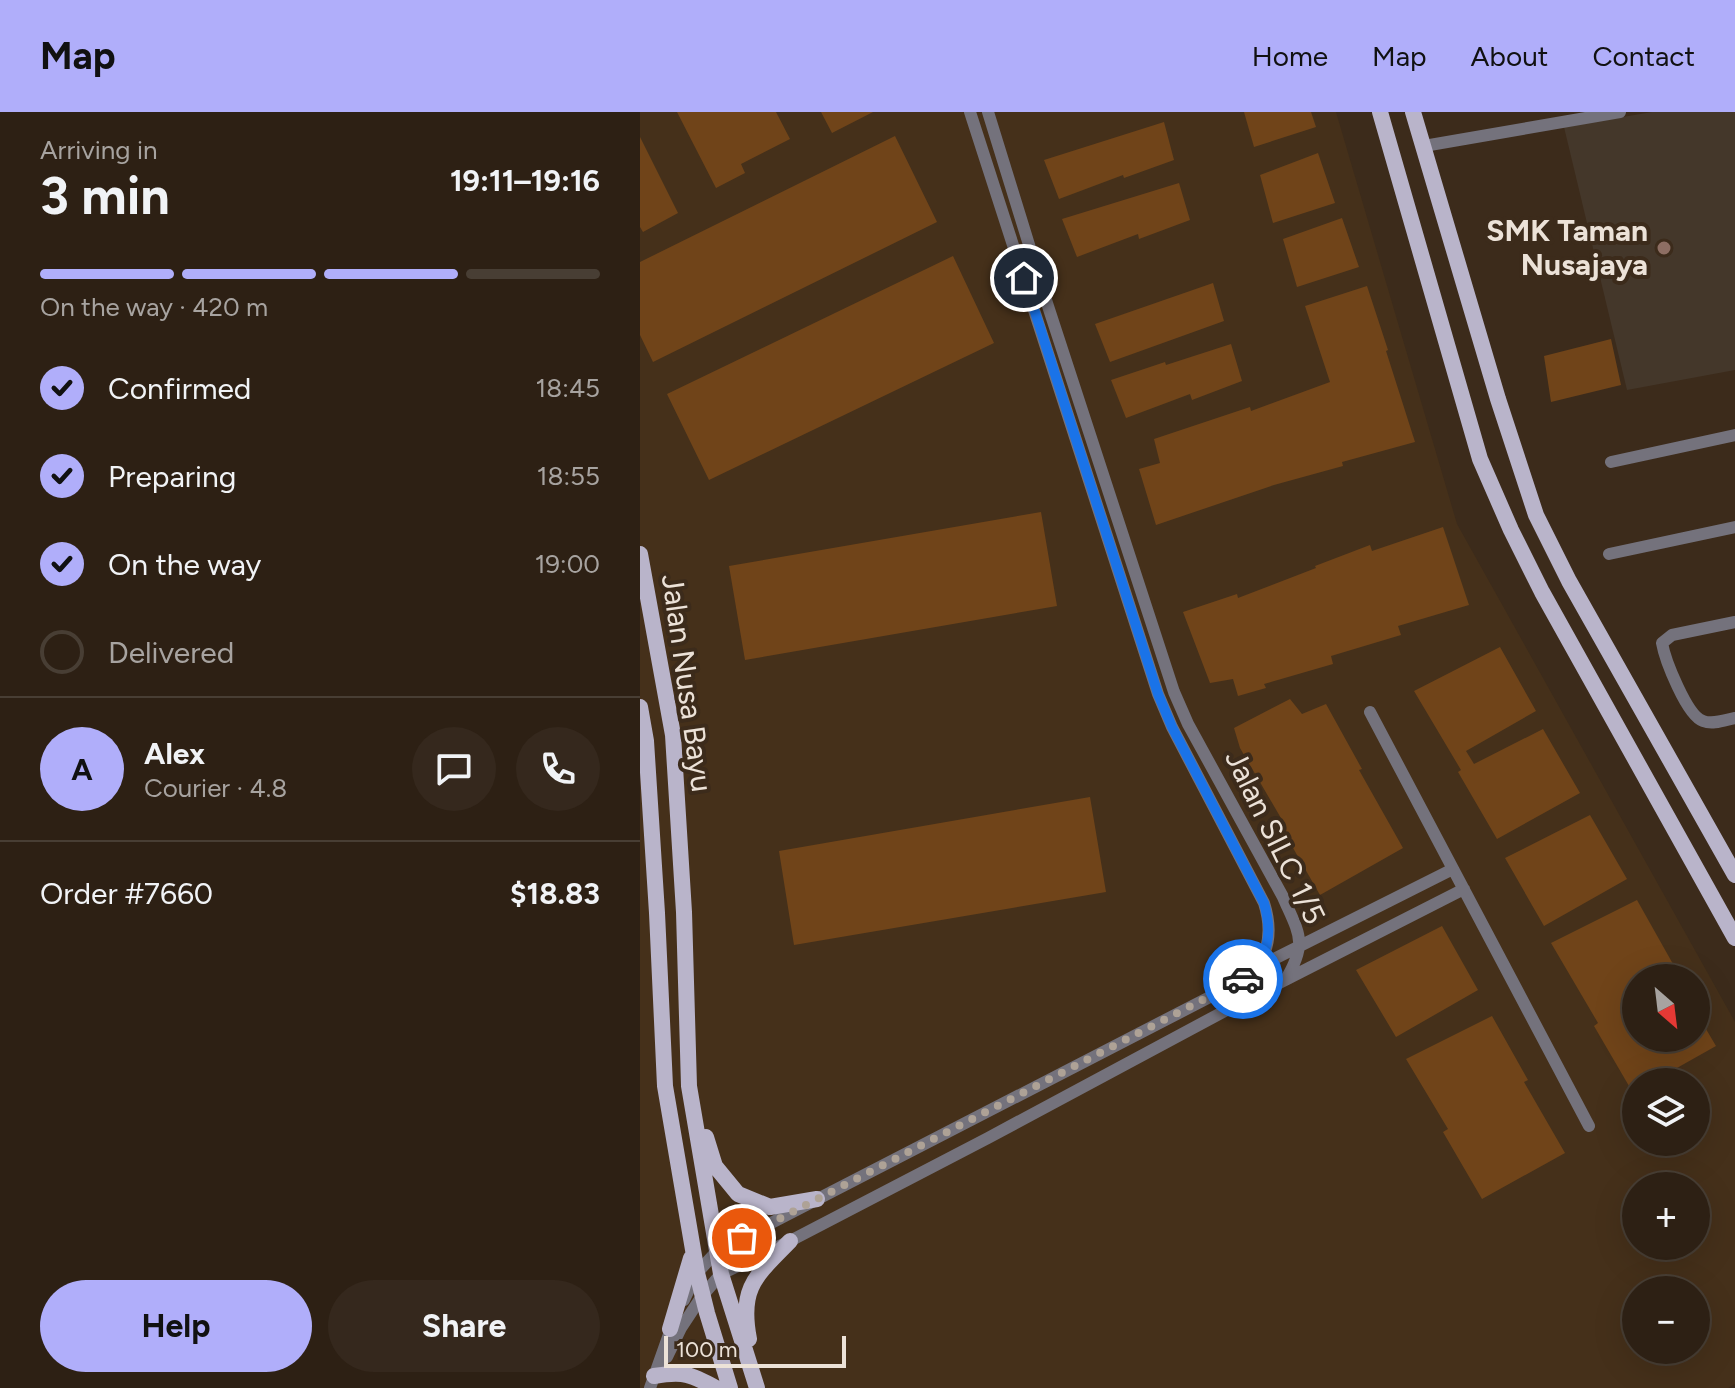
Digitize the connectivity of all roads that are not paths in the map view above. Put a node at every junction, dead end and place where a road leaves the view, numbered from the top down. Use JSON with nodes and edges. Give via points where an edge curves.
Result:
{"nodes":[{"id":1,"x":970,"y":112,"type":"edge"},
{"id":2,"x":988,"y":112,"type":"edge"},
{"id":3,"x":1380,"y":112,"type":"edge"},
{"id":4,"x":1413,"y":112,"type":"edge"},
{"id":5,"x":1620,"y":112,"type":"edge"},
{"id":6,"x":1424,"y":146,"type":"junction"},
{"id":7,"x":1735,"y":435,"type":"edge"},
{"id":8,"x":1611,"y":462,"type":"dead end"},
{"id":9,"x":1735,"y":527,"type":"edge"},
{"id":10,"x":640,"y":554,"type":"edge"},
{"id":11,"x":1609,"y":554,"type":"dead end"},
{"id":12,"x":1735,"y":622,"type":"edge"},
{"id":13,"x":640,"y":707,"type":"edge"},
{"id":14,"x":1370,"y":712,"type":"dead end"},
{"id":15,"x":1735,"y":718,"type":"edge"},
{"id":16,"x":1453,"y":869,"type":"junction"},
{"id":17,"x":1733,"y":869,"type":"edge"},
{"id":18,"x":1464,"y":889,"type":"junction"},
{"id":19,"x":1390,"y":900,"type":"junction"},
{"id":20,"x":1401,"y":921,"type":"junction"},
{"id":21,"x":1735,"y":938,"type":"edge"},
{"id":22,"x":1300,"y":945,"type":"junction"},
{"id":23,"x":1256,"y":968,"type":"junction"},
{"id":24,"x":1286,"y":979,"type":"junction"},
{"id":25,"x":689,"y":1086,"type":"junction"},
{"id":26,"x":1589,"y":1126,"type":"dead end"},
{"id":27,"x":817,"y":1199,"type":"junction"},
{"id":28,"x":790,"y":1241,"type":"junction"},
{"id":29,"x":693,"y":1251,"type":"junction"},
{"id":30,"x":717,"y":1251,"type":"junction"},
{"id":31,"x":697,"y":1273,"type":"junction"},
{"id":32,"x":721,"y":1274,"type":"junction"},
{"id":33,"x":702,"y":1296,"type":"junction"},
{"id":34,"x":670,"y":1329,"type":"junction"},
{"id":35,"x":654,"y":1378,"type":"edge"},
{"id":36,"x":716,"y":1388,"type":"edge"},
{"id":37,"x":730,"y":1388,"type":"edge"},
{"id":38,"x":757,"y":1388,"type":"edge"}],
"edges":[{"from":1,"to":23,"type":"street","name":"Jalan SILC 1/5","via":[[1158,694],[1264,903],[1267,945]]},
{"from":2,"to":22,"type":"street","name":"Jalan SILC 1/5","via":[[1174,692],[1283,897]]},
{"from":3,"to":21,"type":"main road","via":[[1480,459],[1542,592]]},
{"from":4,"to":6,"type":"main road"},
{"from":5,"to":6,"type":"street"},
{"from":6,"to":17,"type":"main road","via":[[1536,515]]},
{"from":7,"to":8,"type":"street"},
{"from":9,"to":11,"type":"street"},
{"from":10,"to":25,"type":"main road","name":"Jalan Nusa Bayu","via":[[673,735]]},
{"from":12,"to":15,"type":"street","via":[[1672,635],[1662,643],[1691,712],[1711,723]]},
{"from":13,"to":29,"type":"main road","name":"Jalan Nusa Bayu","via":[[665,1086]]},
{"from":14,"to":16,"type":"street"},
{"from":16,"to":18,"type":"street"},
{"from":16,"to":19,"type":"street"},
{"from":18,"to":20,"type":"street"},
{"from":18,"to":26,"type":"street"},
{"from":19,"to":20,"type":"street"},
{"from":19,"to":22,"type":"street"},
{"from":20,"to":24,"type":"street"},
{"from":22,"to":23,"type":"street"},
{"from":22,"to":24,"type":"street","name":"Jalan SILC 1/5"},
{"from":23,"to":27,"type":"street","via":[[1237,983]]},
{"from":24,"to":28,"type":"street"},
{"from":25,"to":27,"type":"main road","via":[[715,1166],[738,1194],[770,1207]]},
{"from":25,"to":30,"type":"main road","name":"Jalan Nusa Bayu"},
{"from":27,"to":30,"type":"street"},
{"from":28,"to":32,"type":"street"},
{"from":28,"to":38,"type":"main road","via":[[756,1276],[745,1304]]},
{"from":29,"to":31,"type":"main road","name":"Jalan Nusa Bayu"},
{"from":29,"to":34,"type":"main road"},
{"from":30,"to":31,"type":"street"},
{"from":30,"to":32,"type":"main road","name":"Jalan Nusa Bayu"},
{"from":31,"to":33,"type":"main road","name":"Jalan Nusa Bayu"},
{"from":31,"to":34,"type":"street"},
{"from":32,"to":33,"type":"street"},
{"from":32,"to":38,"type":"main road","name":"Jalan Nusa Bayu"},
{"from":33,"to":35,"type":"street"},
{"from":33,"to":37,"type":"main road","name":"Jalan Nusa Bayu"},
{"from":34,"to":35,"type":"street"},
{"from":35,"to":36,"type":"main road","via":[[678,1372]]}]}
